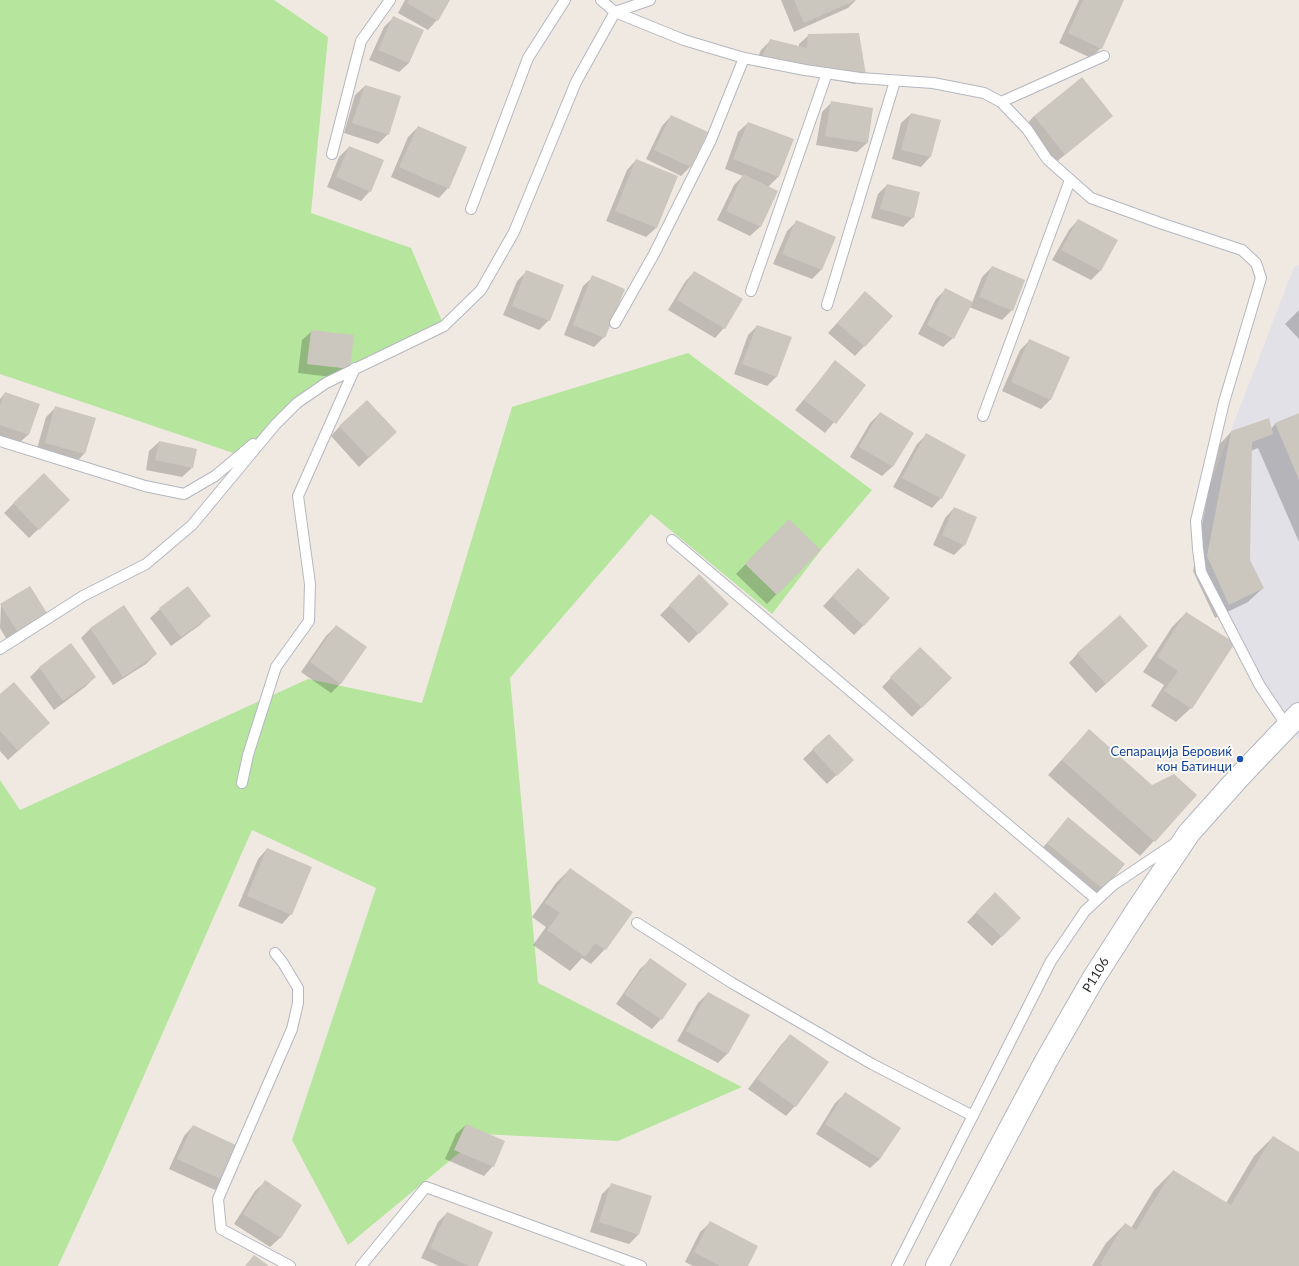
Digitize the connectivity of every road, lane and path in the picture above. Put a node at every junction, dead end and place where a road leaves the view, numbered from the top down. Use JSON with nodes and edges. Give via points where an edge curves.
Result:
{"nodes":[{"id":1,"x":390,"y":0,"type":"edge"},
{"id":2,"x":565,"y":0,"type":"edge"},
{"id":3,"x":601,"y":0,"type":"edge"},
{"id":4,"x":650,"y":0,"type":"edge"},
{"id":5,"x":615,"y":12,"type":"junction"},
{"id":6,"x":1104,"y":56,"type":"dead end"},
{"id":7,"x":744,"y":58,"type":"junction"},
{"id":8,"x":827,"y":73,"type":"junction"},
{"id":9,"x":895,"y":81,"type":"junction"},
{"id":10,"x":1001,"y":102,"type":"junction"},
{"id":11,"x":332,"y":154,"type":"dead end"},
{"id":12,"x":1070,"y":180,"type":"junction"},
{"id":13,"x":471,"y":209,"type":"dead end"},
{"id":14,"x":751,"y":291,"type":"dead end"},
{"id":15,"x":827,"y":305,"type":"dead end"},
{"id":16,"x":615,"y":323,"type":"dead end"},
{"id":17,"x":355,"y":368,"type":"junction"},
{"id":18,"x":983,"y":416,"type":"dead end"},
{"id":19,"x":275,"y":425,"type":"junction"},
{"id":20,"x":0,"y":441,"type":"edge"},
{"id":21,"x":672,"y":540,"type":"dead end"},
{"id":22,"x":0,"y":649,"type":"edge"},
{"id":23,"x":1293,"y":720,"type":"edge"},
{"id":24,"x":242,"y":783,"type":"dead end"},
{"id":25,"x":1189,"y":833,"type":"junction"},
{"id":26,"x":1097,"y":900,"type":"junction"},
{"id":27,"x":637,"y":923,"type":"dead end"},
{"id":28,"x":275,"y":953,"type":"dead end"},
{"id":29,"x":973,"y":1116,"type":"junction"},
{"id":30,"x":366,"y":1265,"type":"edge"},
{"id":31,"x":290,"y":1266,"type":"edge"},
{"id":32,"x":641,"y":1266,"type":"edge"},
{"id":33,"x":897,"y":1266,"type":"edge"},
{"id":34,"x":937,"y":1266,"type":"edge"}],
"edges":[{"from":1,"to":11,"type":"lane","via":[[361,41]]},
{"from":2,"to":13,"type":"lane","via":[[528,58]]},
{"from":3,"to":5,"type":"lane"},
{"from":4,"to":5,"type":"lane"},
{"from":5,"to":7,"type":"lane","via":[[684,40]]},
{"from":5,"to":17,"type":"lane","via":[[576,82],[514,232],[481,290],[444,326]]},
{"from":6,"to":10,"type":"lane"},
{"from":7,"to":8,"type":"lane"},
{"from":7,"to":16,"type":"lane","via":[[711,140],[654,254]]},
{"from":8,"to":9,"type":"lane"},
{"from":8,"to":14,"type":"lane"},
{"from":9,"to":10,"type":"lane","via":[[933,83],[984,93]]},
{"from":9,"to":15,"type":"lane"},
{"from":10,"to":12,"type":"lane","via":[[1027,129],[1047,159]]},
{"from":12,"to":18,"type":"lane"},
{"from":12,"to":23,"type":"lane","via":[[1091,198],[1242,250],[1256,263],[1261,278],[1224,402],[1196,521],[1198,549],[1201,572],[1260,686]]},
{"from":17,"to":19,"type":"lane","via":[[326,383],[297,403]]},
{"from":17,"to":24,"type":"lane","via":[[298,496],[310,584],[309,621],[276,667],[248,755]]},
{"from":19,"to":20,"type":"lane","via":[[215,476],[184,494],[145,486]]},
{"from":19,"to":22,"type":"lane","via":[[192,525],[146,564],[83,596]]},
{"from":21,"to":26,"type":"lane"},
{"from":23,"to":25,"type":"main road","name":"P1106"},
{"from":25,"to":26,"type":"lane","via":[[1113,885]]},
{"from":25,"to":34,"type":"main road","name":"P1106","via":[[1093,979],[1046,1061]]},
{"from":26,"to":29,"type":"lane","via":[[1084,911],[1051,960]]},
{"from":27,"to":29,"type":"lane","via":[[732,983],[872,1064]]},
{"from":28,"to":31,"type":"lane","via":[[298,988],[298,1003],[292,1029],[218,1198],[220,1229]]},
{"from":29,"to":33,"type":"lane"},
{"from":30,"to":32,"type":"lane","via":[[426,1187]]}]}
